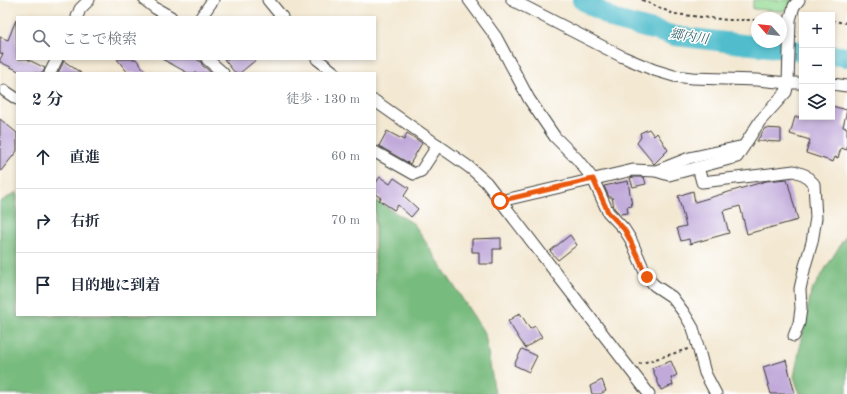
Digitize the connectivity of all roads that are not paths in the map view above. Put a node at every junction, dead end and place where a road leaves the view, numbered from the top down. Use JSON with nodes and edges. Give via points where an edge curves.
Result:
{"nodes":[{"id":1,"x":89,"y":0,"type":"edge"},
{"id":2,"x":146,"y":0,"type":"edge"},
{"id":3,"x":214,"y":0,"type":"edge"},
{"id":4,"x":268,"y":0,"type":"edge"},
{"id":5,"x":468,"y":0,"type":"edge"},
{"id":6,"x":512,"y":0,"type":"edge"},
{"id":7,"x":799,"y":0,"type":"edge"},
{"id":8,"x":77,"y":16,"type":"edge"},
{"id":9,"x":168,"y":16,"type":"edge"},
{"id":10,"x":202,"y":16,"type":"edge"},
{"id":11,"x":281,"y":16,"type":"edge"},
{"id":12,"x":56,"y":60,"type":"edge"},
{"id":13,"x":207,"y":60,"type":"edge"},
{"id":14,"x":318,"y":60,"type":"edge"},
{"id":15,"x":50,"y":72,"type":"edge"},
{"id":16,"x":222,"y":72,"type":"edge"},
{"id":17,"x":334,"y":72,"type":"edge"},
{"id":18,"x":788,"y":81,"type":"junction"},
{"id":19,"x":799,"y":83,"type":"edge"},
{"id":20,"x":835,"y":84,"type":"edge"},
{"id":21,"x":847,"y":86,"type":"edge"},
{"id":22,"x":5,"y":90,"type":"dead end"},
{"id":23,"x":16,"y":99,"type":"edge"},
{"id":24,"x":376,"y":103,"type":"edge"},
{"id":25,"x":438,"y":145,"type":"junction"},
{"id":26,"x":744,"y":146,"type":"junction"},
{"id":27,"x":376,"y":153,"type":"edge"},
{"id":28,"x":698,"y":168,"type":"junction"},
{"id":29,"x":656,"y":170,"type":"junction"},
{"id":30,"x":593,"y":179,"type":"junction"},
{"id":31,"x":500,"y":201,"type":"junction"},
{"id":32,"x":794,"y":336,"type":"dead end"},
{"id":33,"x":649,"y":394,"type":"edge"},
{"id":34,"x":716,"y":394,"type":"edge"}],
"edges":[{"from":1,"to":8,"type":"street"},
{"from":2,"to":9,"type":"street"},
{"from":3,"to":10,"type":"street"},
{"from":4,"to":11,"type":"street"},
{"from":5,"to":30,"type":"street","via":[[496,37],[529,99],[555,137]]},
{"from":6,"to":18,"type":"street","via":[[623,57],[674,76]]},
{"from":7,"to":18,"type":"street","via":[[794,6],[790,20]]},
{"from":12,"to":15,"type":"street"},
{"from":13,"to":16,"type":"street"},
{"from":14,"to":17,"type":"street"},
{"from":18,"to":19,"type":"street"},
{"from":18,"to":26,"type":"street","via":[[786,92],[760,121]]},
{"from":20,"to":21,"type":"street"},
{"from":22,"to":23,"type":"street"},
{"from":24,"to":25,"type":"street"},
{"from":25,"to":27,"type":"street","via":[[421,171],[414,174]]},
{"from":25,"to":31,"type":"street","via":[[470,167],[486,182]]},
{"from":26,"to":28,"type":"street","via":[[737,157]]},
{"from":26,"to":29,"type":"street","via":[[690,158]]},
{"from":28,"to":29,"type":"street","via":[[669,175]]},
{"from":28,"to":32,"type":"street","via":[[702,182],[794,171],[804,175],[814,184],[816,218],[800,289],[801,309]]},
{"from":29,"to":30,"type":"street","via":[[633,170]]},
{"from":30,"to":31,"type":"street"},
{"from":30,"to":34,"type":"street","via":[[608,212],[624,229],[647,277],[672,297],[693,328],[705,372]]},
{"from":31,"to":33,"type":"street"}]}
